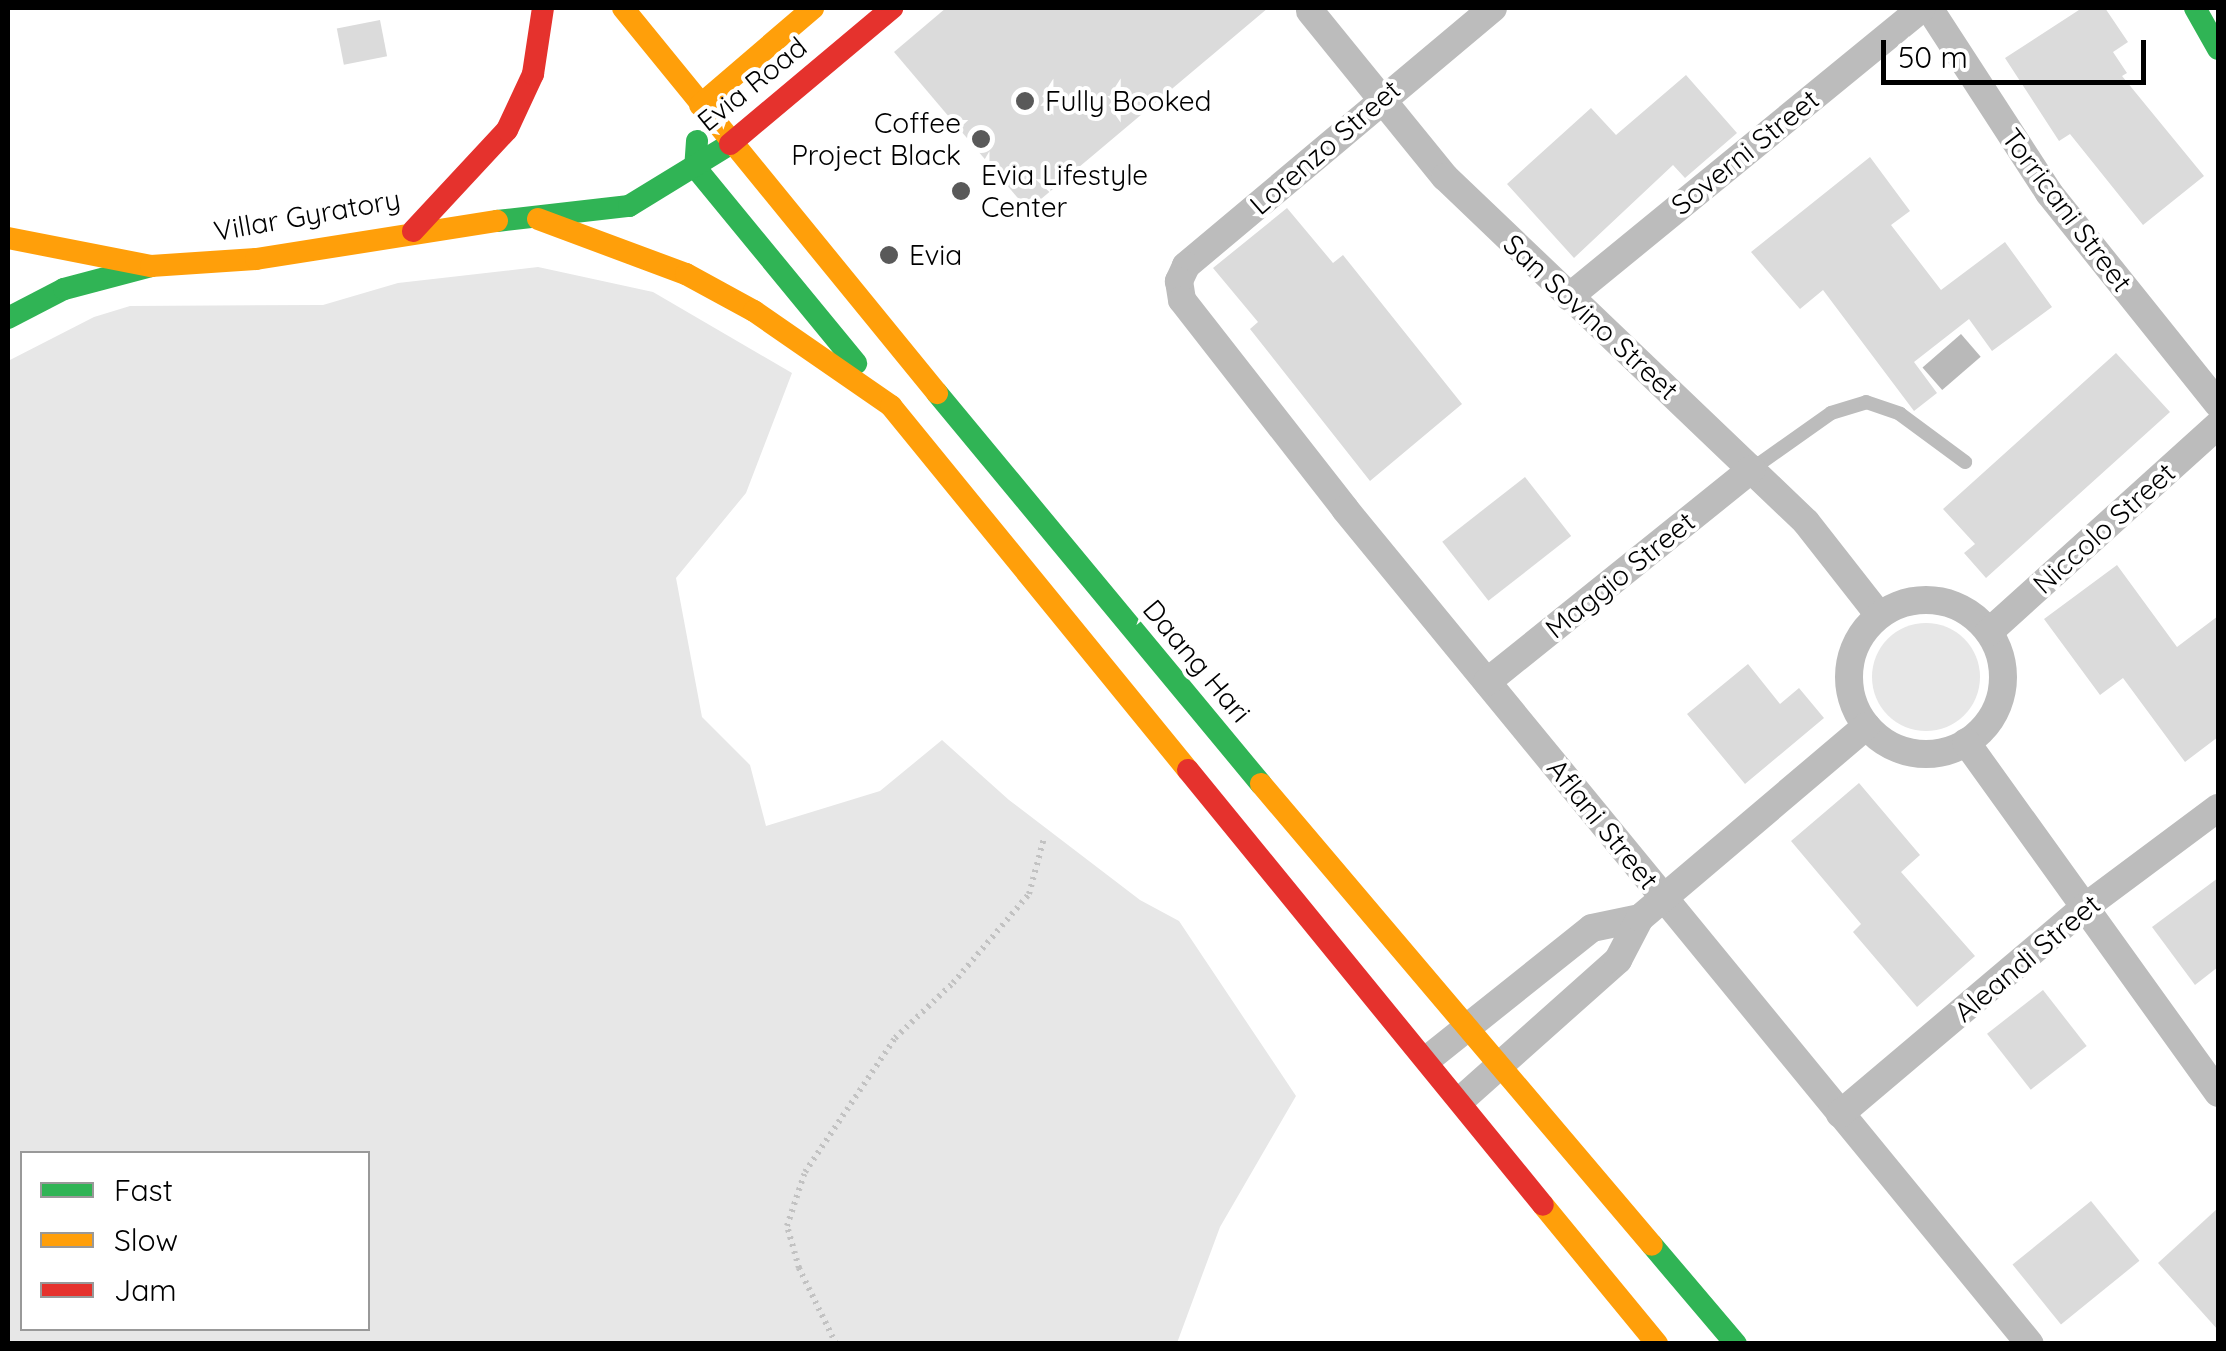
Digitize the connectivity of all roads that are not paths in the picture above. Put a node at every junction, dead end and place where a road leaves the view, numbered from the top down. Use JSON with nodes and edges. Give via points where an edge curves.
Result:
{"nodes":[{"id":1,"x":543,"y":8,"type":"edge"},
{"id":2,"x":623,"y":8,"type":"edge"},
{"id":3,"x":813,"y":8,"type":"edge"},
{"id":4,"x":892,"y":8,"type":"edge"},
{"id":5,"x":1493,"y":8,"type":"edge"},
{"id":6,"x":1925,"y":8,"type":"edge"},
{"id":7,"x":2195,"y":8,"type":"edge"},
{"id":8,"x":1310,"y":11,"type":"dead end"},
{"id":9,"x":2218,"y":49,"type":"edge"},
{"id":10,"x":1380,"y":99,"type":"junction"},
{"id":11,"x":700,"y":106,"type":"junction"},
{"id":12,"x":730,"y":144,"type":"junction"},
{"id":13,"x":696,"y":166,"type":"junction"},
{"id":14,"x":538,"y":219,"type":"junction"},
{"id":15,"x":413,"y":231,"type":"junction"},
{"id":16,"x":8,"y":238,"type":"edge"},
{"id":17,"x":150,"y":266,"type":"junction"},
{"id":18,"x":1569,"y":298,"type":"junction"},
{"id":19,"x":1182,"y":300,"type":"joint"},
{"id":20,"x":8,"y":318,"type":"edge"},
{"id":21,"x":2218,"y":404,"type":"edge"},
{"id":22,"x":890,"y":406,"type":"junction"},
{"id":23,"x":2218,"y":425,"type":"edge"},
{"id":24,"x":1965,"y":462,"type":"dead end"},
{"id":25,"x":1752,"y":469,"type":"junction"},
{"id":26,"x":1879,"y":615,"type":"junction"},
{"id":27,"x":1989,"y":632,"type":"junction"},
{"id":28,"x":1488,"y":682,"type":"junction"},
{"id":29,"x":1866,"y":726,"type":"junction"},
{"id":30,"x":1966,"y":742,"type":"junction"},
{"id":31,"x":2218,"y":808,"type":"edge"},
{"id":32,"x":1663,"y":898,"type":"junction"},
{"id":33,"x":2081,"y":910,"type":"junction"},
{"id":34,"x":1640,"y":918,"type":"junction"},
{"id":35,"x":1470,"y":1023,"type":"junction"},
{"id":36,"x":1429,"y":1058,"type":"junction"},
{"id":37,"x":1502,"y":1062,"type":"junction"},
{"id":38,"x":2218,"y":1093,"type":"edge"},
{"id":39,"x":1462,"y":1098,"type":"junction"},
{"id":40,"x":1840,"y":1114,"type":"junction"},
{"id":41,"x":1657,"y":1344,"type":"edge"},
{"id":42,"x":1736,"y":1344,"type":"edge"},
{"id":43,"x":2030,"y":1344,"type":"edge"}],
"edges":[{"from":1,"to":15,"type":"main road","name":"Villar Gyratory","via":[[533,74],[507,130]]},
{"from":2,"to":11,"type":"main road","name":"Daang Hari"},
{"from":3,"to":11,"type":"main road","name":"Evia Road"},
{"from":4,"to":12,"type":"main road","name":"Evia Road"},
{"from":5,"to":10,"type":"street","name":"Lorenzo Street"},
{"from":6,"to":18,"type":"street","name":"Soverni Street"},
{"from":6,"to":21,"type":"street","name":"Torricani Street","via":[[2049,193]]},
{"from":7,"to":9,"type":"main road"},
{"from":8,"to":10,"type":"street","name":"San Sovino Street"},
{"from":10,"to":18,"type":"street","name":"San Sovino Street","via":[[1445,177]]},
{"from":10,"to":19,"type":"street","name":"Lorenzo Street","via":[[1186,266],[1179,282]]},
{"from":11,"to":12,"type":"main road","name":"Daang Hari"},
{"from":11,"to":13,"type":"main road","name":"Evia Road"},
{"from":12,"to":13,"type":"main road","name":"Evia Road"},
{"from":12,"to":35,"type":"main road","name":"Daang Hari","via":[[1145,648]]},
{"from":13,"to":14,"type":"main road","name":"Evia Road","via":[[629,206]]},
{"from":13,"to":22,"type":"main road"},
{"from":14,"to":15,"type":"main road"},
{"from":14,"to":22,"type":"main road","via":[[686,274],[754,311]]},
{"from":15,"to":17,"type":"main road","name":"Villar Gyratory","via":[[256,259]]},
{"from":16,"to":17,"type":"main road","name":"Villar Gyratory"},
{"from":17,"to":20,"type":"main road","via":[[64,289]]},
{"from":18,"to":25,"type":"street","name":"San Sovino Street"},
{"from":19,"to":28,"type":"street","name":"Aflani Street"},
{"from":22,"to":36,"type":"main road"},
{"from":23,"to":27,"type":"street","name":"Niccolo Street"},
{"from":24,"to":25,"type":"lane","via":[[1900,414],[1866,402],[1831,413]]},
{"from":25,"to":26,"type":"street","name":"San Sovino Street","via":[[1806,522]]},
{"from":25,"to":28,"type":"street","name":"Maggio Street"},
{"from":26,"to":27,"type":"street","via":[[1897,605],[1937,600]]},
{"from":26,"to":29,"type":"street","via":[[1854,648],[1849,668],[1855,708]]},
{"from":27,"to":30,"type":"street","via":[[2002,692],[1982,729]]},
{"from":28,"to":32,"type":"street","name":"Aflani Street"},
{"from":29,"to":30,"type":"street","via":[[1912,753]]},
{"from":29,"to":32,"type":"street"},
{"from":30,"to":33,"type":"street"},
{"from":31,"to":33,"type":"street","name":"Aleandi Street"},
{"from":32,"to":34,"type":"street"},
{"from":32,"to":40,"type":"street","name":"Aflani Street"},
{"from":33,"to":38,"type":"street"},
{"from":33,"to":40,"type":"street","name":"Aleandi Street"},
{"from":34,"to":35,"type":"street","via":[[1592,928]]},
{"from":34,"to":37,"type":"street","via":[[1618,960]]},
{"from":35,"to":36,"type":"street"},
{"from":35,"to":37,"type":"main road","name":"Daang Hari"},
{"from":36,"to":39,"type":"main road"},
{"from":37,"to":39,"type":"street"},
{"from":37,"to":42,"type":"main road","name":"Daang Hari"},
{"from":39,"to":41,"type":"main road"},
{"from":40,"to":43,"type":"street","name":"Aflani Street"}]}
